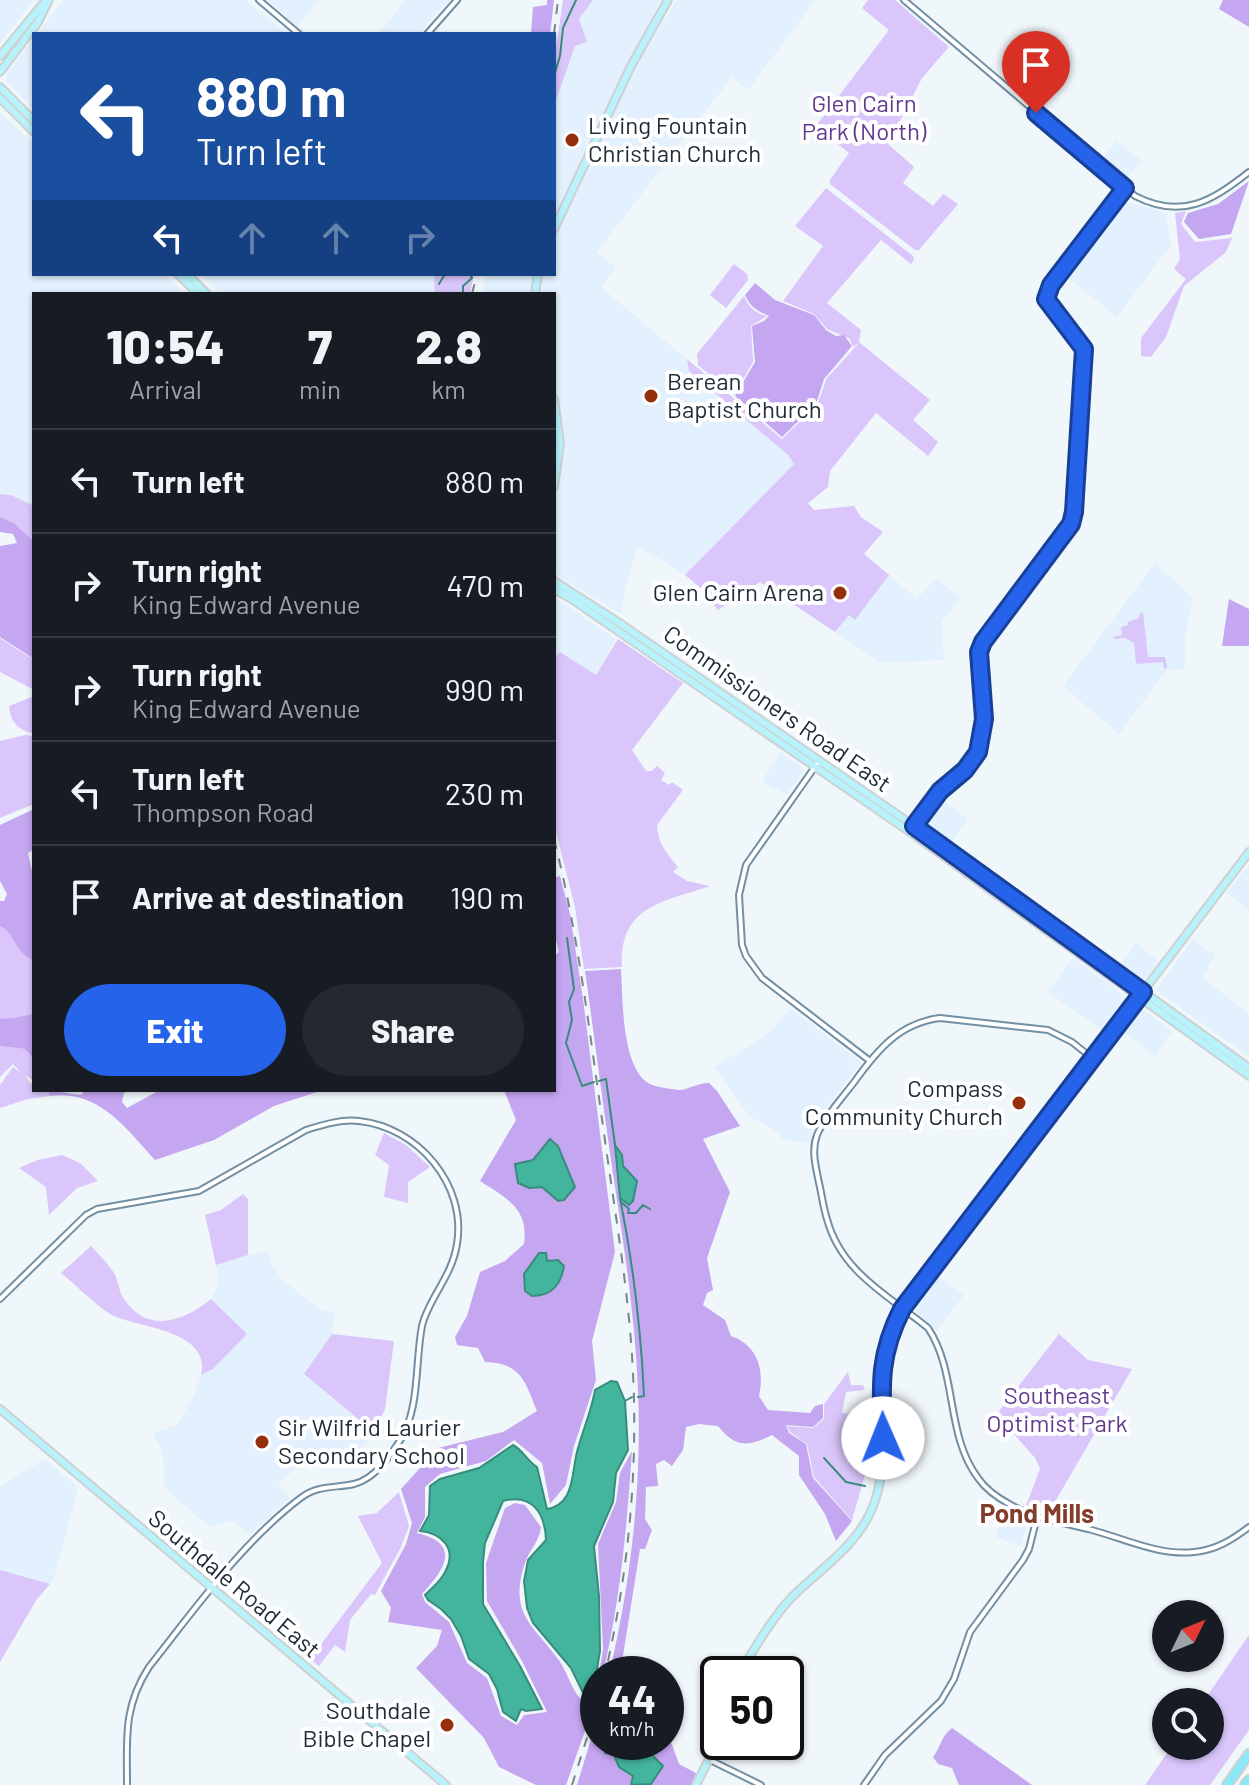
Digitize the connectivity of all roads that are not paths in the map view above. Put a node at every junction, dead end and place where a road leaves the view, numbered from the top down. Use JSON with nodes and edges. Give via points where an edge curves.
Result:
{"nodes":[{"id":1,"x":47,"y":0,"type":"edge"},
{"id":2,"x":259,"y":0,"type":"edge"},
{"id":3,"x":457,"y":0,"type":"edge"},
{"id":4,"x":668,"y":0,"type":"edge"},
{"id":5,"x":904,"y":0,"type":"edge"},
{"id":6,"x":297,"y":32,"type":"edge"},
{"id":7,"x":429,"y":32,"type":"edge"},
{"id":8,"x":0,"y":56,"type":"edge"},
{"id":9,"x":0,"y":72,"type":"edge"},
{"id":10,"x":0,"y":87,"type":"edge"},
{"id":11,"x":0,"y":98,"type":"edge"},
{"id":12,"x":0,"y":104,"type":"edge"},
{"id":13,"x":32,"y":119,"type":"edge"},
{"id":14,"x":22,"y":120,"type":"junction"},
{"id":15,"x":32,"y":130,"type":"edge"},
{"id":16,"x":1249,"y":172,"type":"edge"},
{"id":17,"x":1125,"y":188,"type":"junction"},
{"id":18,"x":556,"y":225,"type":"edge"},
{"id":19,"x":180,"y":276,"type":"edge"},
{"id":20,"x":189,"y":276,"type":"edge"},
{"id":21,"x":196,"y":292,"type":"edge"},
{"id":22,"x":205,"y":292,"type":"edge"},
{"id":23,"x":556,"y":414,"type":"edge"},
{"id":24,"x":556,"y":472,"type":"edge"},
{"id":25,"x":556,"y":584,"type":"edge"},
{"id":26,"x":817,"y":764,"type":"junction"},
{"id":27,"x":914,"y":826,"type":"junction"},
{"id":28,"x":1249,"y":852,"type":"edge"},
{"id":29,"x":1154,"y":979,"type":"junction"},
{"id":30,"x":1129,"y":985,"type":"junction"},
{"id":31,"x":1142,"y":995,"type":"junction"},
{"id":32,"x":1160,"y":1004,"type":"junction"},
{"id":33,"x":1151,"y":1006,"type":"junction"},
{"id":34,"x":1131,"y":1009,"type":"junction"},
{"id":35,"x":1094,"y":1059,"type":"junction"},
{"id":36,"x":870,"y":1061,"type":"junction"},
{"id":37,"x":1249,"y":1068,"type":"edge"},
{"id":38,"x":1249,"y":1076,"type":"edge"},
{"id":39,"x":0,"y":1299,"type":"edge"},
{"id":40,"x":902,"y":1309,"type":"junction"},
{"id":41,"x":0,"y":1409,"type":"edge"},
{"id":42,"x":1037,"y":1517,"type":"junction"},
{"id":43,"x":1249,"y":1527,"type":"edge"},
{"id":44,"x":213,"y":1589,"type":"junction"},
{"id":45,"x":750,"y":1656,"type":"edge"},
{"id":46,"x":1249,"y":1754,"type":"edge"},
{"id":47,"x":708,"y":1760,"type":"edge"},
{"id":48,"x":711,"y":1760,"type":"edge"},
{"id":49,"x":1249,"y":1780,"type":"edge"},
{"id":50,"x":127,"y":1785,"type":"edge"},
{"id":51,"x":446,"y":1785,"type":"edge"},
{"id":52,"x":696,"y":1785,"type":"edge"},
{"id":53,"x":761,"y":1785,"type":"edge"},
{"id":54,"x":864,"y":1785,"type":"edge"},
{"id":55,"x":1227,"y":1785,"type":"edge"},
{"id":56,"x":1245,"y":1785,"type":"edge"}],
"edges":[{"from":1,"to":8,"type":"main road"},
{"from":1,"to":9,"type":"main road","via":[[38,22]]},
{"from":2,"to":6,"type":"street"},
{"from":3,"to":7,"type":"street"},
{"from":4,"to":18,"type":"main road"},
{"from":5,"to":17,"type":"street"},
{"from":10,"to":13,"type":"main road"},
{"from":11,"to":14,"type":"main road"},
{"from":12,"to":14,"type":"main road"},
{"from":14,"to":15,"type":"main road"},
{"from":16,"to":17,"type":"street","via":[[1205,202],[1184,206],[1146,201]]},
{"from":17,"to":27,"type":"street","via":[[1051,285],[1046,299],[1084,349],[1071,524],[983,642],[979,652],[984,719],[978,752]]},
{"from":19,"to":21,"type":"main road"},
{"from":20,"to":22,"type":"main road"},
{"from":23,"to":24,"type":"main road"},
{"from":25,"to":26,"type":"main road","name":"Commissioners Road East"},
{"from":26,"to":27,"type":"main road","name":"Commissioners Road East"},
{"from":26,"to":30,"type":"main road","name":"Commissioners Road East"},
{"from":26,"to":36,"type":"street","via":[[746,865],[739,895],[742,945],[762,978]]},
{"from":27,"to":30,"type":"main road","name":"Commissioners Road East"},
{"from":28,"to":29,"type":"main road"},
{"from":29,"to":30,"type":"main road"},
{"from":29,"to":31,"type":"main road"},
{"from":29,"to":32,"type":"main road","via":[[1153,995]]},
{"from":30,"to":31,"type":"main road","name":"Commissioners Road East"},
{"from":30,"to":34,"type":"main road"},
{"from":31,"to":32,"type":"main road","name":"Commissioners Road East"},
{"from":31,"to":33,"type":"main road","name":"Commissioners Road East"},
{"from":31,"to":34,"type":"main road"},
{"from":32,"to":37,"type":"main road","name":"Commissioners Road East"},
{"from":33,"to":34,"type":"main road"},
{"from":33,"to":38,"type":"main road","name":"Commissioners Road East"},
{"from":34,"to":35,"type":"main road"},
{"from":35,"to":36,"type":"street","via":[[1048,1030],[940,1018],[899,1032]]},
{"from":35,"to":40,"type":"main road"},
{"from":36,"to":40,"type":"street","via":[[818,1134],[814,1159],[827,1221],[843,1254],[870,1285]]},
{"from":39,"to":44,"type":"street","via":[[97,1209],[199,1191],[321,1125],[357,1120],[378,1125],[413,1142],[438,1167],[452,1192],[457,1243],[446,1281],[423,1321],[402,1437],[364,1480],[302,1497],[258,1534]]},
{"from":40,"to":42,"type":"street","via":[[928,1328],[939,1347],[963,1450],[977,1478],[994,1495]]},
{"from":40,"to":45,"type":"main road","via":[[881,1370],[884,1460],[875,1503],[844,1550],[792,1597]]},
{"from":41,"to":44,"type":"main road","name":"Southdale Road East"},
{"from":42,"to":43,"type":"street","via":[[1180,1552],[1218,1546]]},
{"from":42,"to":54,"type":"street","via":[[1029,1549],[970,1632],[948,1691],[885,1755]]},
{"from":44,"to":50,"type":"street","via":[[149,1667],[132,1699]]},
{"from":44,"to":51,"type":"main road","name":"Southdale Road East"},
{"from":46,"to":55,"type":"highway"},
{"from":47,"to":52,"type":"main road"},
{"from":48,"to":53,"type":"street"},
{"from":49,"to":56,"type":"highway"}]}
